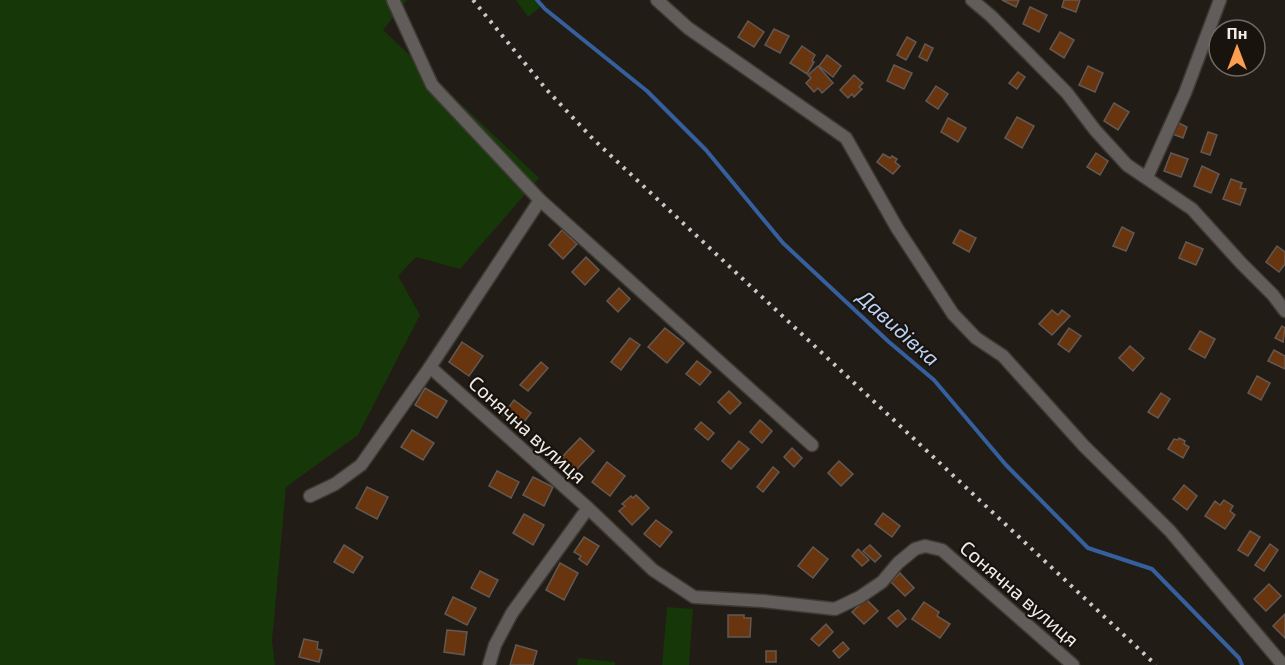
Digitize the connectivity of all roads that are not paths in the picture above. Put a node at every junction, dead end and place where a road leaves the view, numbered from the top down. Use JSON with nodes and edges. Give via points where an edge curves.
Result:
{"nodes":[{"id":1,"x":393,"y":0,"type":"edge"},
{"id":2,"x":657,"y":0,"type":"edge"},
{"id":3,"x":972,"y":0,"type":"edge"},
{"id":4,"x":1220,"y":0,"type":"edge"},
{"id":5,"x":1147,"y":177,"type":"junction"},
{"id":6,"x":540,"y":200,"type":"junction"},
{"id":7,"x":1285,"y":311,"type":"edge"},
{"id":8,"x":430,"y":367,"type":"junction"},
{"id":9,"x":812,"y":445,"type":"dead end"},
{"id":10,"x":310,"y":496,"type":"dead end"},
{"id":11,"x":588,"y":507,"type":"junction"},
{"id":12,"x":489,"y":665,"type":"edge"},
{"id":13,"x":1072,"y":665,"type":"edge"},
{"id":14,"x":1283,"y":665,"type":"edge"}],
"edges":[{"from":1,"to":6,"type":"street","via":[[432,85]]},
{"from":2,"to":14,"type":"street","via":[[688,28],[846,138],[897,228],[953,314],[976,338],[1003,356],[1084,446],[1170,531]]},
{"from":3,"to":5,"type":"street","via":[[1067,93],[1127,165]]},
{"from":4,"to":5,"type":"street","via":[[1185,93]]},
{"from":5,"to":7,"type":"street","via":[[1192,209]]},
{"from":6,"to":8,"type":"street"},
{"from":6,"to":9,"type":"street"},
{"from":8,"to":10,"type":"street","via":[[361,465]]},
{"from":8,"to":11,"type":"street","name":"Сонячна вулиця"},
{"from":11,"to":12,"type":"street","via":[[512,613]]},
{"from":11,"to":13,"type":"street","name":"Сонячна вулиця","via":[[653,570],[694,597],[835,609],[882,582],[915,549],[925,546],[942,550]]}]}
